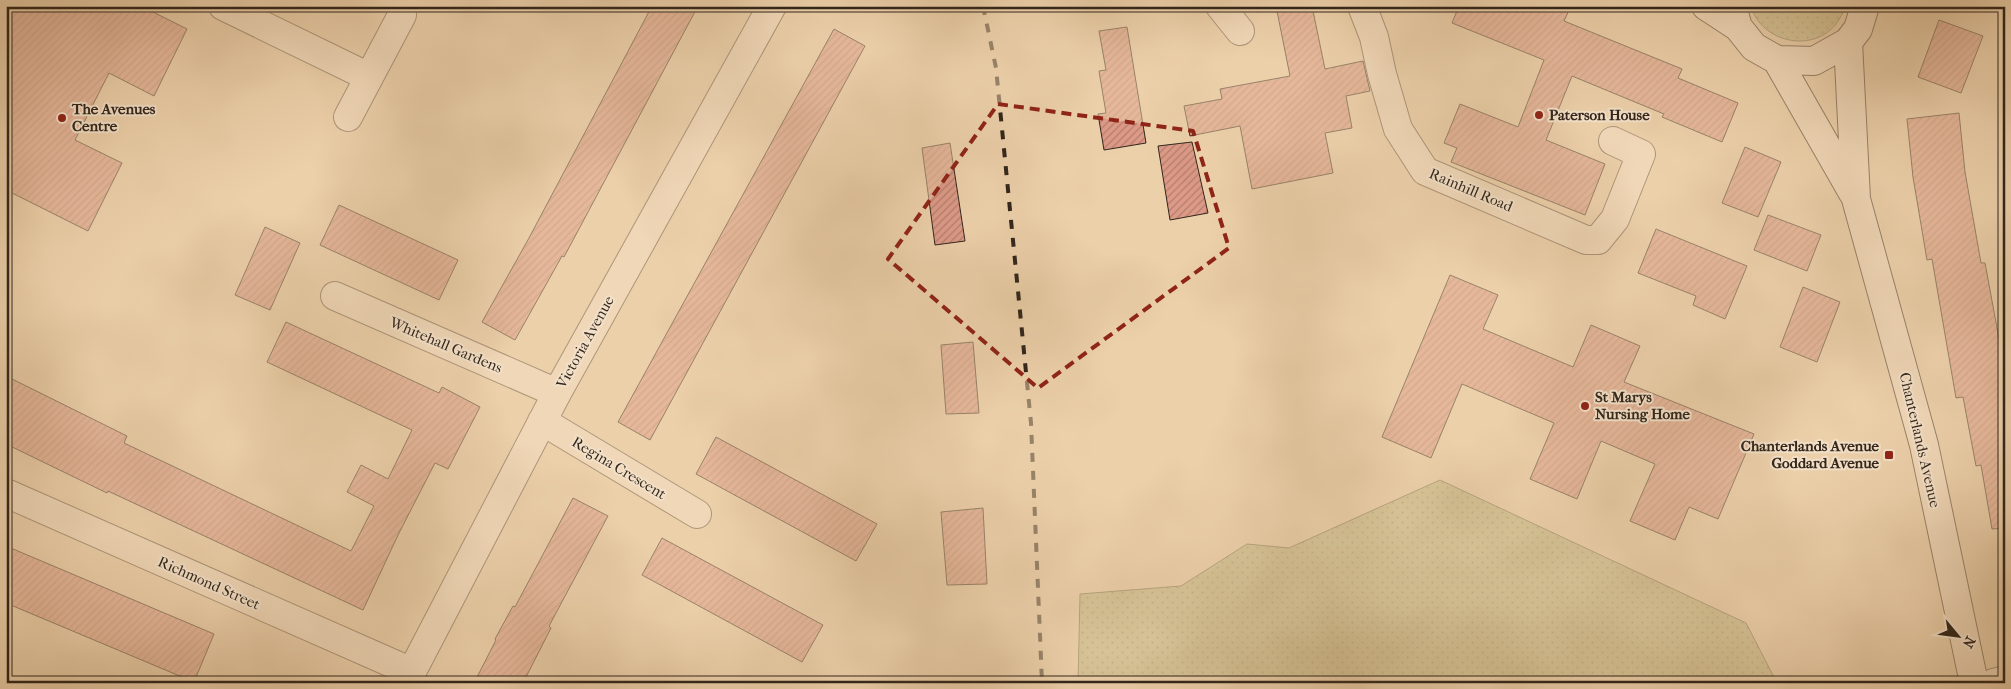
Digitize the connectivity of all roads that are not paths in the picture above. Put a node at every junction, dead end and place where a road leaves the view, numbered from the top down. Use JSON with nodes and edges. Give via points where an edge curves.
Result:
{"nodes":[{"id":1,"x":223,"y":6,"type":"edge"},
{"id":2,"x":772,"y":6,"type":"edge"},
{"id":3,"x":1220,"y":6,"type":"edge"},
{"id":4,"x":1362,"y":6,"type":"edge"},
{"id":5,"x":1706,"y":6,"type":"edge"},
{"id":6,"x":1865,"y":6,"type":"edge"},
{"id":7,"x":402,"y":15,"type":"dead end"},
{"id":8,"x":1735,"y":16,"type":"edge"},
{"id":9,"x":1240,"y":31,"type":"dead end"},
{"id":10,"x":1848,"y":42,"type":"junction"},
{"id":11,"x":1777,"y":60,"type":"junction"},
{"id":12,"x":369,"y":77,"type":"junction"},
{"id":13,"x":348,"y":117,"type":"dead end"},
{"id":14,"x":1613,"y":141,"type":"dead end"},
{"id":15,"x":1856,"y":198,"type":"junction"},
{"id":16,"x":335,"y":296,"type":"dead end"},
{"id":17,"x":557,"y":393,"type":"junction"},
{"id":18,"x":542,"y":421,"type":"junction"},
{"id":19,"x":6,"y":493,"type":"edge"},
{"id":20,"x":696,"y":514,"type":"dead end"},
{"id":21,"x":409,"y":678,"type":"edge"},
{"id":22,"x":2005,"y":680,"type":"edge"},
{"id":23,"x":1974,"y":683,"type":"edge"},
{"id":24,"x":1993,"y":683,"type":"edge"}],
"edges":[{"from":1,"to":12,"type":"street"},
{"from":2,"to":17,"type":"street","name":"Victoria Avenue"},
{"from":3,"to":9,"type":"street"},
{"from":4,"to":14,"type":"street","name":"Rainhill Road","via":[[1374,37],[1398,129],[1425,171],[1586,240],[1598,240],[1615,219],[1641,154]]},
{"from":5,"to":8,"type":"street"},
{"from":6,"to":10,"type":"street","via":[[1858,29]]},
{"from":7,"to":12,"type":"street"},
{"from":8,"to":11,"type":"street","via":[[1754,47]]},
{"from":10,"to":11,"type":"street","via":[[1814,62]]},
{"from":10,"to":15,"type":"street","name":"Chanterlands Avenue"},
{"from":11,"to":15,"type":"street","name":"Chanterlands Avenue"},
{"from":12,"to":13,"type":"street"},
{"from":15,"to":23,"type":"street","name":"Chanterlands Avenue","via":[[1924,445]]},
{"from":16,"to":17,"type":"street","name":"Whitehall Gardens"},
{"from":17,"to":18,"type":"street","name":"Victoria Avenue"},
{"from":18,"to":20,"type":"street","name":"Regina Crescent"},
{"from":18,"to":21,"type":"street","name":"Victoria Avenue"},
{"from":19,"to":21,"type":"street","name":"Richmond Street"},
{"from":22,"to":24,"type":"street"}]}
